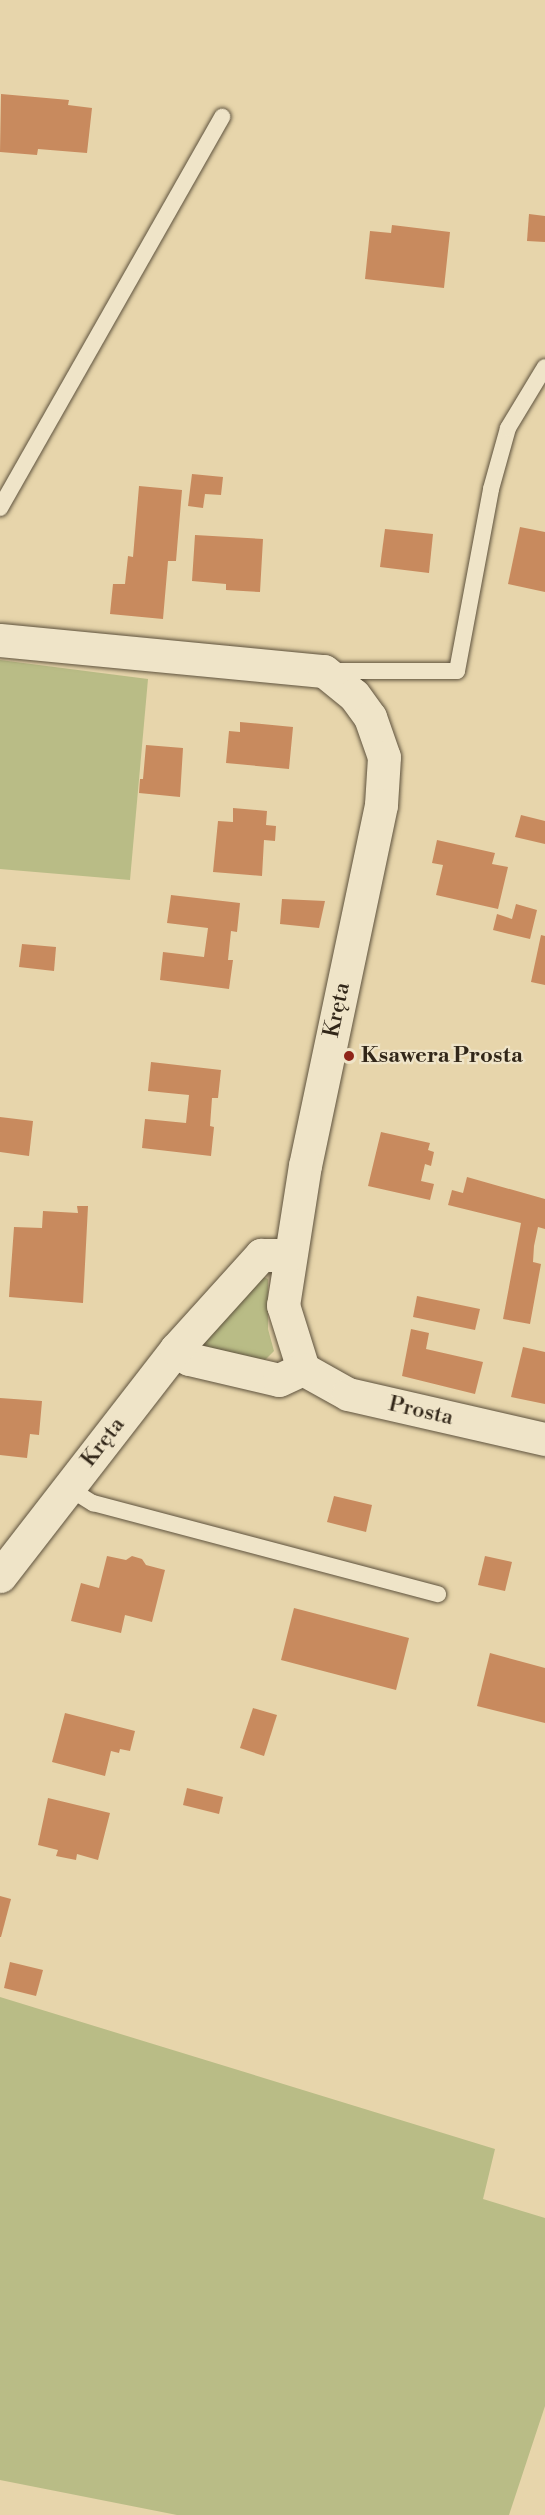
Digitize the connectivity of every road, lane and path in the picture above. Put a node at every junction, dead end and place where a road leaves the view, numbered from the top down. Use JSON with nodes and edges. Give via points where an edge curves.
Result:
{"nodes":[{"id":1,"x":222,"y":117,"type":"dead end"},
{"id":2,"x":545,"y":367,"type":"edge"},
{"id":3,"x":0,"y":508,"type":"edge"},
{"id":4,"x":0,"y":640,"type":"edge"},
{"id":5,"x":324,"y":671,"type":"junction"},
{"id":6,"x":289,"y":1255,"type":"junction"},
{"id":7,"x":176,"y":1349,"type":"junction"},
{"id":8,"x":303,"y":1369,"type":"junction"},
{"id":9,"x":545,"y":1439,"type":"edge"},
{"id":10,"x":67,"y":1487,"type":"junction"},
{"id":11,"x":0,"y":1576,"type":"edge"},
{"id":12,"x":438,"y":1594,"type":"dead end"}],
"edges":[{"from":1,"to":3,"type":"lane"},
{"from":2,"to":5,"type":"lane","via":[[508,428],[490,489],[457,671]]},
{"from":4,"to":5,"type":"street"},
{"from":5,"to":6,"type":"street","name":"Kręta","via":[[354,695],[370,717],[384,757],[381,805]]},
{"from":6,"to":7,"type":"street","name":"Kręta","via":[[261,1255]]},
{"from":6,"to":8,"type":"street","via":[[283,1305]]},
{"from":7,"to":8,"type":"street","via":[[189,1359],[279,1380]]},
{"from":7,"to":10,"type":"street","name":"Kręta"},
{"from":8,"to":9,"type":"street","name":"Prosta","via":[[348,1394]]},
{"from":10,"to":11,"type":"street","name":"Kręta"},
{"from":10,"to":12,"type":"lane","via":[[93,1503]]}]}
